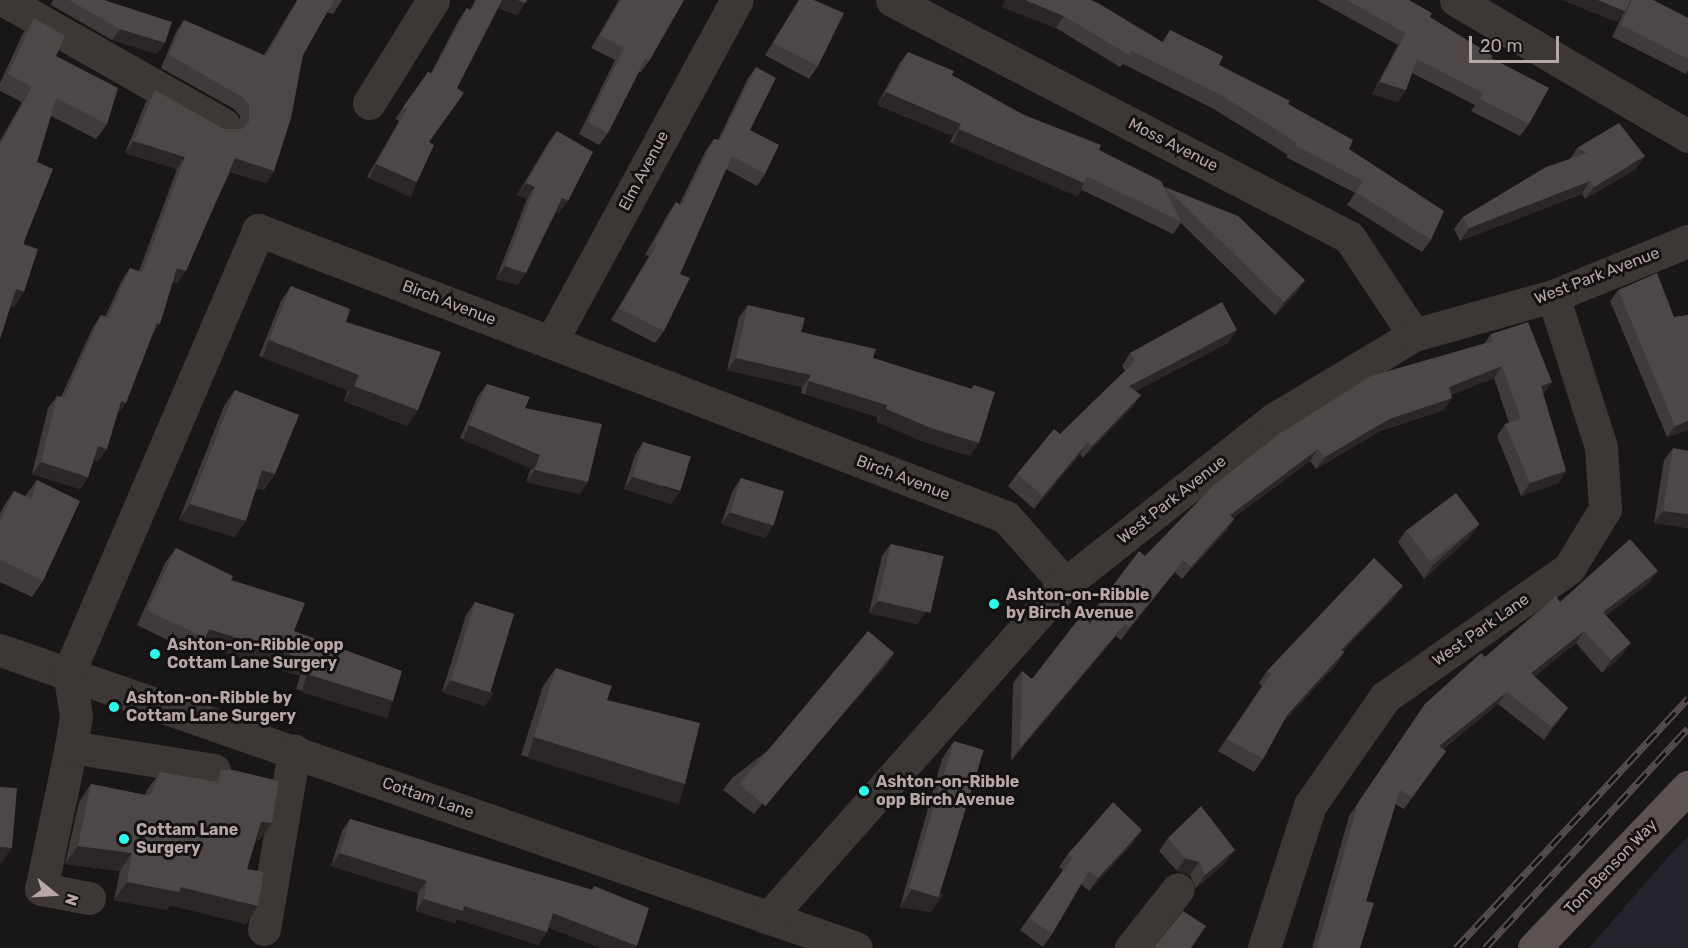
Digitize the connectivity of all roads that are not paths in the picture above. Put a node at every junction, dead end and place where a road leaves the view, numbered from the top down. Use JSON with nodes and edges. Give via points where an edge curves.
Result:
{"nodes":[{"id":1,"x":4,"y":0,"type":"edge"},
{"id":2,"x":433,"y":0,"type":"edge"},
{"id":3,"x":737,"y":0,"type":"edge"},
{"id":4,"x":892,"y":0,"type":"edge"},
{"id":5,"x":1456,"y":0,"type":"edge"},
{"id":6,"x":369,"y":103,"type":"dead end"},
{"id":7,"x":224,"y":125,"type":"dead end"},
{"id":8,"x":1688,"y":136,"type":"edge"},
{"id":9,"x":1688,"y":241,"type":"edge"},
{"id":10,"x":1553,"y":296,"type":"junction"},
{"id":11,"x":1414,"y":335,"type":"junction"},
{"id":12,"x":551,"y":342,"type":"junction"},
{"id":13,"x":1065,"y":585,"type":"junction"},
{"id":14,"x":0,"y":650,"type":"edge"},
{"id":15,"x":69,"y":672,"type":"junction"},
{"id":16,"x":71,"y":747,"type":"junction"},
{"id":17,"x":294,"y":751,"type":"junction"},
{"id":18,"x":214,"y":770,"type":"dead end"},
{"id":19,"x":1688,"y":787,"type":"edge"},
{"id":20,"x":1178,"y":889,"type":"dead end"},
{"id":21,"x":89,"y":898,"type":"dead end"},
{"id":22,"x":768,"y":918,"type":"junction"},
{"id":23,"x":264,"y":928,"type":"dead end"},
{"id":24,"x":1544,"y":938,"type":"edge"},
{"id":25,"x":856,"y":948,"type":"edge"},
{"id":26,"x":1131,"y":948,"type":"edge"},
{"id":27,"x":1264,"y":948,"type":"edge"}],
"edges":[{"from":1,"to":7,"type":"street"},
{"from":2,"to":6,"type":"street"},
{"from":3,"to":12,"type":"street","name":"Elm Avenue"},
{"from":4,"to":11,"type":"street","name":"Moss Avenue","via":[[1349,237]]},
{"from":5,"to":8,"type":"street"},
{"from":9,"to":10,"type":"street","name":"West Park Avenue"},
{"from":10,"to":11,"type":"street","name":"West Park Avenue"},
{"from":10,"to":27,"type":"street","name":"West Park Lane","via":[[1601,447],[1605,509],[1569,568],[1385,698],[1310,805]]},
{"from":11,"to":13,"type":"street","name":"West Park Avenue","via":[[1274,419]]},
{"from":12,"to":13,"type":"street","name":"Birch Avenue","via":[[1006,517]]},
{"from":12,"to":15,"type":"street","name":"Birch Avenue","via":[[258,230]]},
{"from":13,"to":22,"type":"street","name":"West Park Avenue"},
{"from":14,"to":15,"type":"street","name":"Cottam Lane"},
{"from":15,"to":16,"type":"street","via":[[76,716]]},
{"from":15,"to":17,"type":"street","name":"Cottam Lane"},
{"from":16,"to":18,"type":"street"},
{"from":16,"to":21,"type":"street","via":[[41,889]]},
{"from":17,"to":22,"type":"street","name":"Cottam Lane"},
{"from":17,"to":23,"type":"street"},
{"from":19,"to":24,"type":"main road","name":"Tom Benson Way"},
{"from":20,"to":26,"type":"street"},
{"from":22,"to":25,"type":"street","name":"Cottam Lane"}]}
